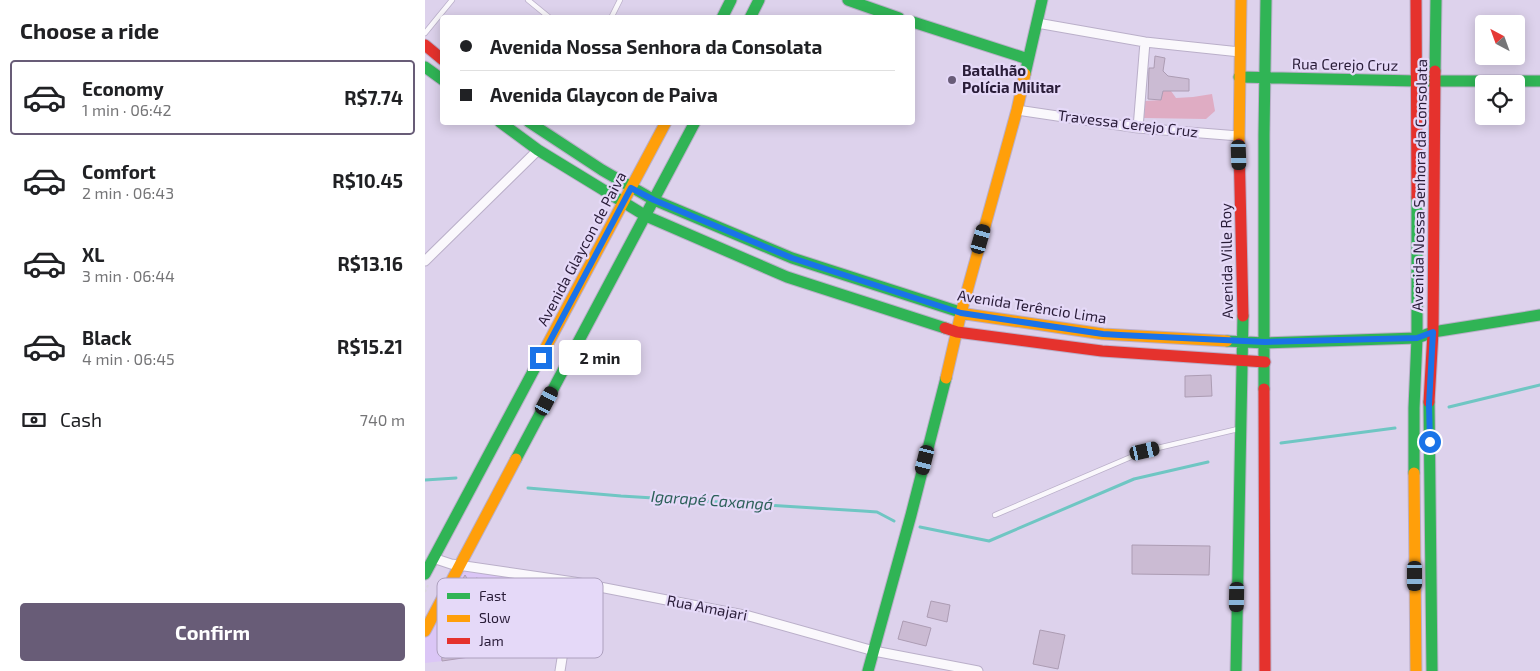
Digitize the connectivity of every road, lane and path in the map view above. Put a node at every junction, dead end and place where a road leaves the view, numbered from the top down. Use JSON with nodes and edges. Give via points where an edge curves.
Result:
{"nodes":[{"id":1,"x":452,"y":0,"type":"edge"},
{"id":2,"x":527,"y":0,"type":"edge"},
{"id":3,"x":620,"y":0,"type":"edge"},
{"id":4,"x":731,"y":0,"type":"edge"},
{"id":5,"x":759,"y":0,"type":"edge"},
{"id":6,"x":847,"y":0,"type":"edge"},
{"id":7,"x":1042,"y":0,"type":"edge"},
{"id":8,"x":1241,"y":0,"type":"edge"},
{"id":9,"x":1266,"y":0,"type":"edge"},
{"id":10,"x":1417,"y":0,"type":"edge"},
{"id":11,"x":1436,"y":0,"type":"edge"},
{"id":12,"x":546,"y":15,"type":"edge"},
{"id":13,"x":612,"y":15,"type":"edge"},
{"id":14,"x":724,"y":15,"type":"edge"},
{"id":15,"x":752,"y":15,"type":"edge"},
{"id":16,"x":890,"y":15,"type":"edge"},
{"id":17,"x":915,"y":23,"type":"edge"},
{"id":18,"x":1037,"y":23,"type":"junction"},
{"id":19,"x":425,"y":33,"type":"edge"},
{"id":20,"x":1145,"y":42,"type":"junction"},
{"id":21,"x":425,"y":45,"type":"edge"},
{"id":22,"x":1240,"y":52,"type":"junction"},
{"id":23,"x":440,"y":58,"type":"edge"},
{"id":24,"x":1029,"y":60,"type":"junction"},
{"id":25,"x":427,"y":71,"type":"edge"},
{"id":26,"x":1239,"y":77,"type":"junction"},
{"id":27,"x":440,"y":78,"type":"edge"},
{"id":28,"x":1266,"y":78,"type":"junction"},
{"id":29,"x":1437,"y":80,"type":"junction"},
{"id":30,"x":1416,"y":81,"type":"junction"},
{"id":31,"x":1540,"y":81,"type":"edge"},
{"id":32,"x":1017,"y":110,"type":"junction"},
{"id":33,"x":504,"y":125,"type":"edge"},
{"id":34,"x":534,"y":125,"type":"edge"},
{"id":35,"x":664,"y":125,"type":"edge"},
{"id":36,"x":693,"y":125,"type":"edge"},
{"id":37,"x":1138,"y":128,"type":"junction"},
{"id":38,"x":1239,"y":136,"type":"junction"},
{"id":39,"x":538,"y":150,"type":"junction"},
{"id":40,"x":631,"y":188,"type":"junction"},
{"id":41,"x":654,"y":200,"type":"junction"},
{"id":42,"x":623,"y":204,"type":"junction"},
{"id":43,"x":646,"y":216,"type":"junction"},
{"id":44,"x":755,"y":244,"type":"junction"},
{"id":45,"x":425,"y":261,"type":"edge"},
{"id":46,"x":747,"y":261,"type":"junction"},
{"id":47,"x":961,"y":313,"type":"junction"},
{"id":48,"x":1540,"y":316,"type":"edge"},
{"id":49,"x":957,"y":332,"type":"junction"},
{"id":50,"x":1433,"y":332,"type":"junction"},
{"id":51,"x":1417,"y":338,"type":"junction"},
{"id":52,"x":1244,"y":341,"type":"junction"},
{"id":53,"x":1265,"y":342,"type":"junction"},
{"id":54,"x":1242,"y":361,"type":"junction"},
{"id":55,"x":1265,"y":362,"type":"junction"},
{"id":56,"x":1241,"y":432,"type":"junction"},
{"id":57,"x":995,"y":516,"type":"dead end"},
{"id":58,"x":433,"y":558,"type":"junction"},
{"id":59,"x":460,"y":565,"type":"junction"},
{"id":60,"x":425,"y":574,"type":"edge"},
{"id":61,"x":453,"y":578,"type":"edge"},
{"id":62,"x":547,"y":578,"type":"edge"},
{"id":63,"x":603,"y":588,"type":"edge"},
{"id":64,"x":437,"y":608,"type":"edge"},
{"id":65,"x":425,"y":631,"type":"edge"},
{"id":66,"x":874,"y":651,"type":"junction"},
{"id":67,"x":562,"y":658,"type":"edge"},
{"id":68,"x":560,"y":671,"type":"edge"},
{"id":69,"x":868,"y":671,"type":"edge"},
{"id":70,"x":978,"y":671,"type":"edge"},
{"id":71,"x":1236,"y":671,"type":"edge"},
{"id":72,"x":1265,"y":671,"type":"edge"},
{"id":73,"x":1416,"y":671,"type":"edge"},
{"id":74,"x":1432,"y":671,"type":"edge"}],
"edges":[{"from":1,"to":19,"type":"lane"},
{"from":2,"to":12,"type":"lane"},
{"from":3,"to":13,"type":"lane"},
{"from":4,"to":14,"type":"main road"},
{"from":5,"to":15,"type":"main road"},
{"from":6,"to":16,"type":"main road"},
{"from":7,"to":18,"type":"main road"},
{"from":8,"to":22,"type":"main road","name":"Avenida Ville Roy"},
{"from":9,"to":28,"type":"main road"},
{"from":10,"to":30,"type":"main road","name":"Avenida Nossa Senhora da Consolata"},
{"from":11,"to":29,"type":"main road","name":"Avenida Nossa Senhora da Consolata"},
{"from":17,"to":24,"type":"main road"},
{"from":18,"to":20,"type":"street"},
{"from":18,"to":24,"type":"main road"},
{"from":20,"to":22,"type":"street"},
{"from":20,"to":37,"type":"street"},
{"from":21,"to":23,"type":"main road"},
{"from":22,"to":26,"type":"main road","name":"Avenida Ville Roy"},
{"from":24,"to":32,"type":"main road"},
{"from":25,"to":27,"type":"main road"},
{"from":26,"to":28,"type":"main road","name":"Rua Cerejo Cruz"},
{"from":26,"to":38,"type":"main road","name":"Avenida Ville Roy"},
{"from":28,"to":30,"type":"main road","name":"Rua Cerejo Cruz"},
{"from":28,"to":53,"type":"main road"},
{"from":29,"to":30,"type":"main road","name":"Rua Cerejo Cruz"},
{"from":29,"to":31,"type":"main road","name":"Rua Cerejo Cruz"},
{"from":29,"to":50,"type":"main road","name":"Avenida Nossa Senhora da Consolata"},
{"from":30,"to":51,"type":"main road","name":"Avenida Nossa Senhora da Consolata"},
{"from":32,"to":37,"type":"street","name":"Travessa Cerejo Cruz"},
{"from":32,"to":47,"type":"main road"},
{"from":33,"to":39,"type":"main road"},
{"from":34,"to":40,"type":"main road","name":"Avenida Terêncio Lima"},
{"from":35,"to":40,"type":"main road","name":"Avenida Glaycon de Paiva"},
{"from":36,"to":41,"type":"main road"},
{"from":37,"to":38,"type":"street","name":"Travessa Cerejo Cruz"},
{"from":38,"to":52,"type":"main road","name":"Avenida Ville Roy"},
{"from":39,"to":42,"type":"main road"},
{"from":39,"to":45,"type":"street"},
{"from":40,"to":41,"type":"main road","name":"Avenida Terêncio Lima"},
{"from":40,"to":42,"type":"main road","name":"Avenida Glaycon de Paiva"},
{"from":41,"to":43,"type":"main road"},
{"from":41,"to":44,"type":"main road","name":"Avenida Terêncio Lima"},
{"from":42,"to":43,"type":"main road"},
{"from":42,"to":58,"type":"main road","name":"Avenida Glaycon de Paiva"},
{"from":43,"to":46,"type":"main road"},
{"from":43,"to":59,"type":"main road"},
{"from":44,"to":46,"type":"main road"},
{"from":44,"to":47,"type":"main road","name":"Avenida Terêncio Lima"},
{"from":46,"to":49,"type":"main road"},
{"from":47,"to":49,"type":"main road"},
{"from":47,"to":52,"type":"main road","name":"Avenida Terêncio Lima","via":[[1103,334]]},
{"from":48,"to":50,"type":"main road","name":"Avenida Terêncio Lima"},
{"from":49,"to":54,"type":"main road","via":[[1102,351]]},
{"from":49,"to":66,"type":"main road"},
{"from":50,"to":51,"type":"main road","name":"Avenida Terêncio Lima"},
{"from":50,"to":74,"type":"main road","name":"Avenida Nossa Senhora da Consolata","via":[[1429,404]]},
{"from":51,"to":53,"type":"main road","name":"Avenida Terêncio Lima"},
{"from":51,"to":73,"type":"main road","name":"Avenida Nossa Senhora da Consolata","via":[[1414,408]]},
{"from":52,"to":53,"type":"main road","name":"Avenida Terêncio Lima"},
{"from":52,"to":54,"type":"main road","name":"Avenida Ville Roy"},
{"from":53,"to":55,"type":"main road"},
{"from":54,"to":55,"type":"main road"},
{"from":54,"to":56,"type":"main road","name":"Avenida Ville Roy"},
{"from":55,"to":72,"type":"main road"},
{"from":56,"to":57,"type":"lane","via":[[1145,451]]},
{"from":56,"to":71,"type":"main road","name":"Avenida Ville Roy"},
{"from":58,"to":59,"type":"street","name":"Rua Amajari"},
{"from":58,"to":60,"type":"main road","name":"Avenida Glaycon de Paiva"},
{"from":59,"to":61,"type":"main road"},
{"from":59,"to":62,"type":"street","name":"Rua Amajari"},
{"from":63,"to":66,"type":"street","name":"Rua Amajari","via":[[749,616]]},
{"from":64,"to":65,"type":"main road"},
{"from":66,"to":69,"type":"main road"},
{"from":66,"to":70,"type":"street","name":"Rua Amajari"},
{"from":67,"to":68,"type":"street"}]}
